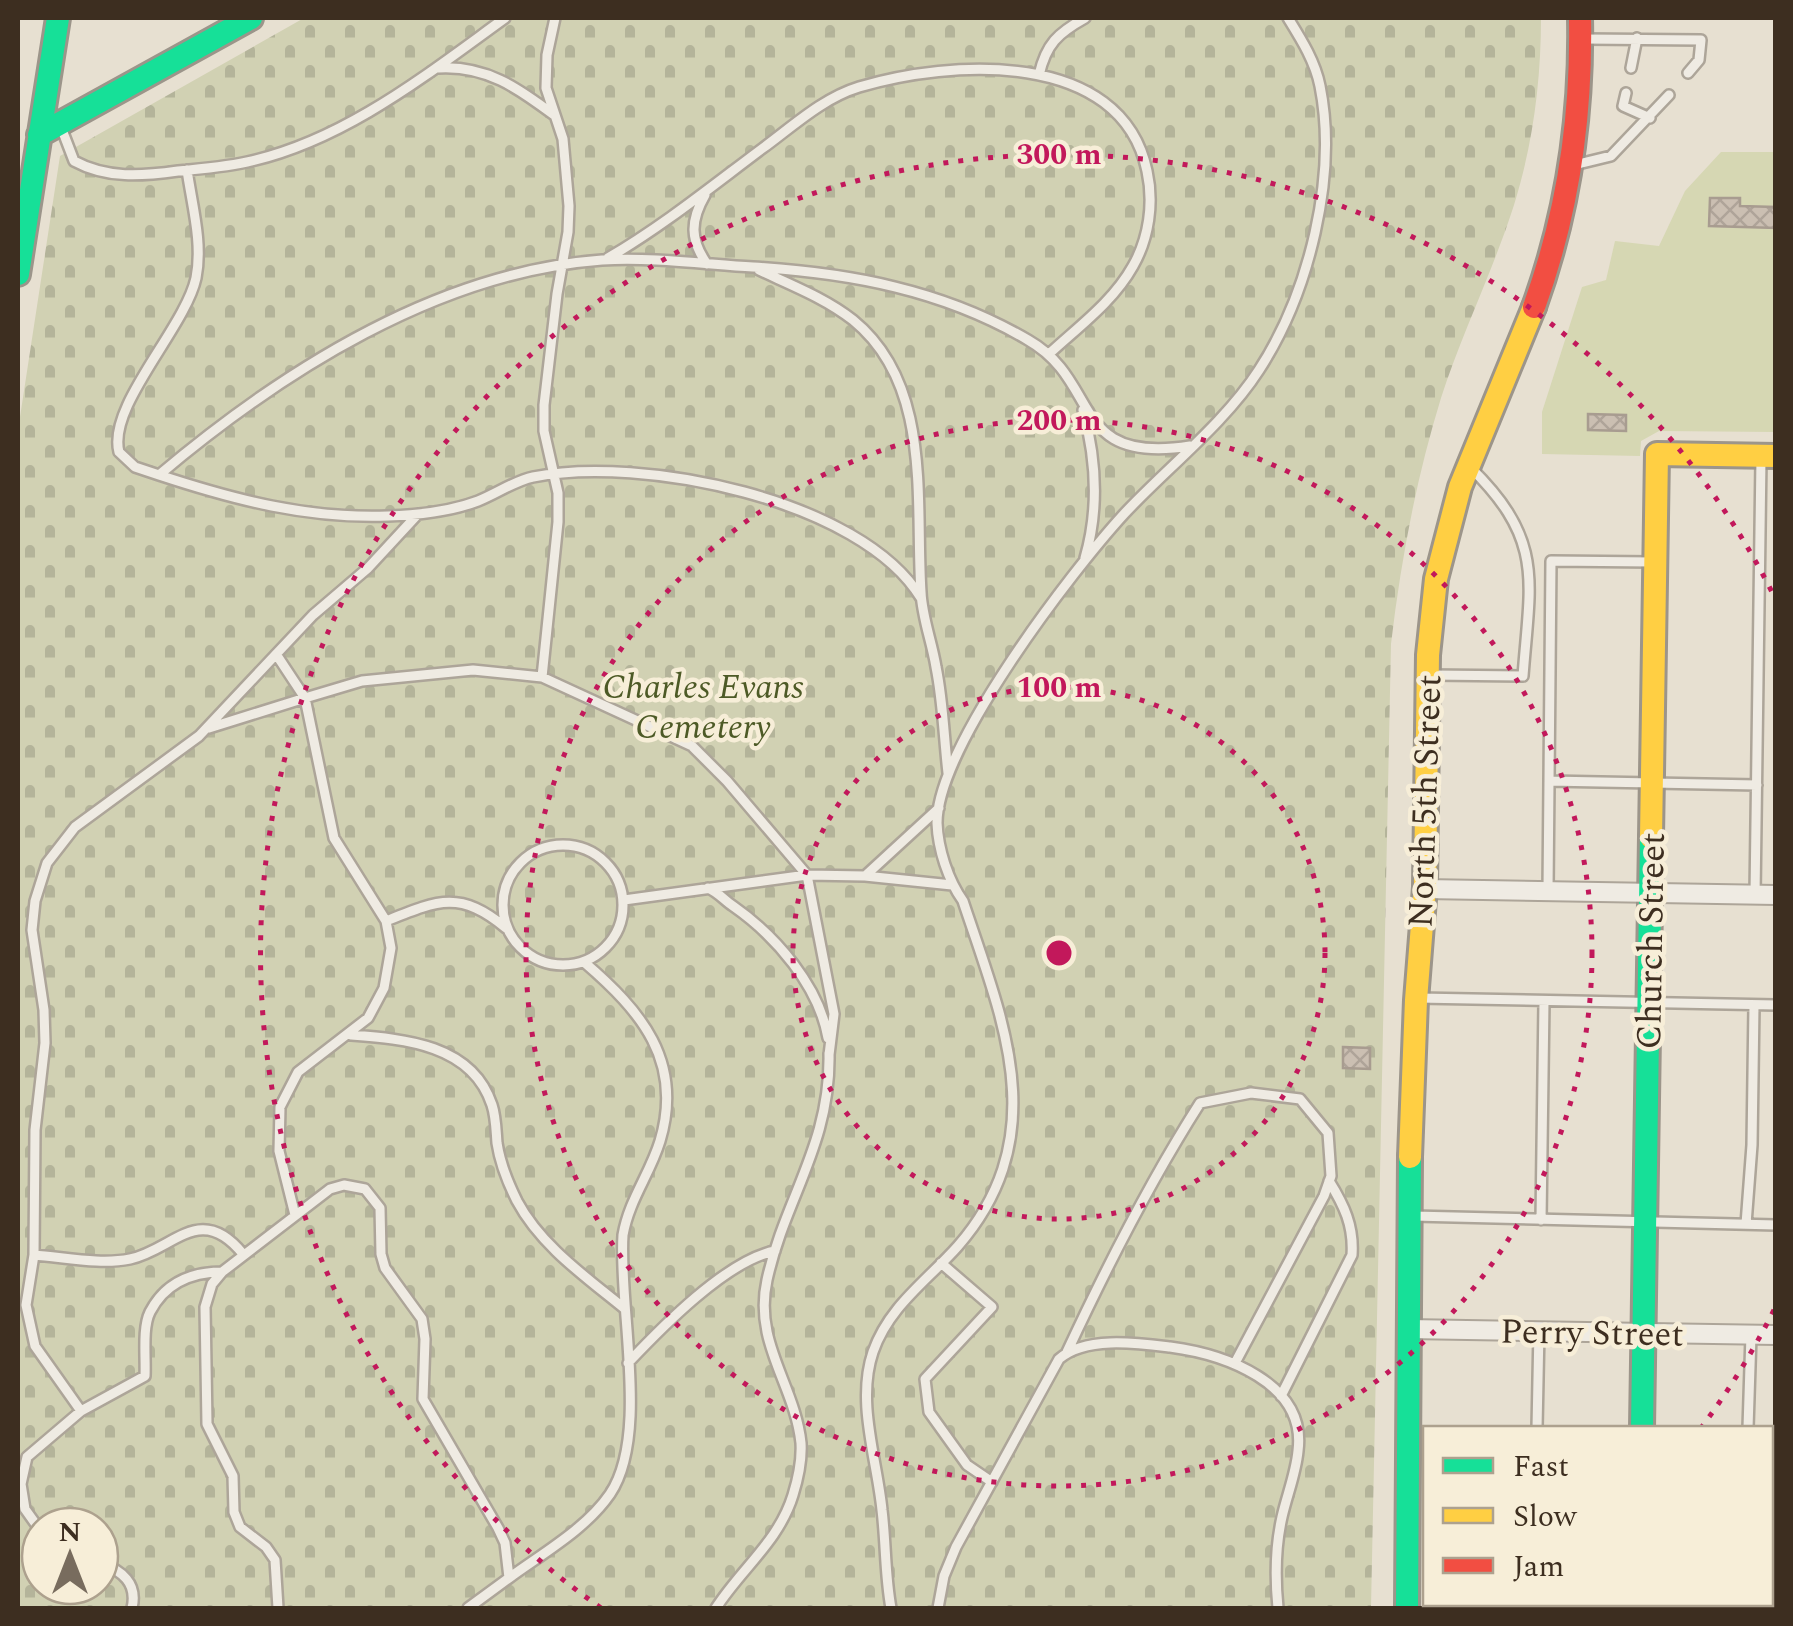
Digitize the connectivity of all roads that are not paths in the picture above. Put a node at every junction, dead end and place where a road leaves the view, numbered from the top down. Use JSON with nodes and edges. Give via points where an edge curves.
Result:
{"nodes":[{"id":1,"x":58,"y":18,"type":"edge"},
{"id":2,"x":251,"y":18,"type":"edge"},
{"id":3,"x":505,"y":18,"type":"edge"},
{"id":4,"x":556,"y":18,"type":"edge"},
{"id":5,"x":1085,"y":18,"type":"edge"},
{"id":6,"x":1288,"y":18,"type":"edge"},
{"id":7,"x":1581,"y":28,"type":"edge"},
{"id":8,"x":1637,"y":38,"type":"junction"},
{"id":9,"x":436,"y":68,"type":"junction"},
{"id":10,"x":1631,"y":68,"type":"dead end"},
{"id":11,"x":1688,"y":73,"type":"dead end"},
{"id":12,"x":1039,"y":74,"type":"junction"},
{"id":13,"x":1626,"y":93,"type":"dead end"},
{"id":14,"x":1669,"y":95,"type":"dead end"},
{"id":15,"x":556,"y":116,"type":"junction"},
{"id":16,"x":1650,"y":118,"type":"junction"},
{"id":17,"x":50,"y":130,"type":"junction"},
{"id":18,"x":1570,"y":166,"type":"junction"},
{"id":19,"x":187,"y":170,"type":"junction"},
{"id":20,"x":709,"y":189,"type":"junction"},
{"id":21,"x":606,"y":260,"type":"junction"},
{"id":22,"x":562,"y":264,"type":"junction"},
{"id":23,"x":706,"y":264,"type":"junction"},
{"id":24,"x":752,"y":267,"type":"junction"},
{"id":25,"x":18,"y":274,"type":"edge"},
{"id":26,"x":1049,"y":354,"type":"junction"},
{"id":27,"x":1080,"y":403,"type":"junction"},
{"id":28,"x":1190,"y":446,"type":"junction"},
{"id":29,"x":1768,"y":455,"type":"edge"},
{"id":30,"x":1468,"y":464,"type":"junction"},
{"id":31,"x":159,"y":475,"type":"junction"},
{"id":32,"x":554,"y":476,"type":"junction"},
{"id":33,"x":418,"y":514,"type":"junction"},
{"id":34,"x":1656,"y":562,"type":"junction"},
{"id":35,"x":1084,"y":563,"type":"junction"},
{"id":36,"x":921,"y":598,"type":"junction"},
{"id":37,"x":276,"y":654,"type":"junction"},
{"id":38,"x":1428,"y":676,"type":"junction"},
{"id":39,"x":542,"y":677,"type":"junction"},
{"id":40,"x":306,"y":698,"type":"junction"},
{"id":41,"x":206,"y":729,"type":"junction"},
{"id":42,"x":948,"y":774,"type":"junction"},
{"id":43,"x":1549,"y":781,"type":"junction"},
{"id":44,"x":1652,"y":783,"type":"junction"},
{"id":45,"x":1756,"y":784,"type":"junction"},
{"id":46,"x":939,"y":808,"type":"junction"},
{"id":47,"x":806,"y":875,"type":"junction"},
{"id":48,"x":865,"y":876,"type":"junction"},
{"id":49,"x":952,"y":885,"type":"junction"},
{"id":50,"x":708,"y":888,"type":"junction"},
{"id":51,"x":1425,"y":889,"type":"junction"},
{"id":52,"x":1548,"y":891,"type":"junction"},
{"id":53,"x":1651,"y":893,"type":"junction"},
{"id":54,"x":1755,"y":895,"type":"junction"},
{"id":55,"x":1776,"y":895,"type":"edge"},
{"id":56,"x":624,"y":900,"type":"junction"},
{"id":57,"x":386,"y":921,"type":"junction"},
{"id":58,"x":506,"y":928,"type":"junction"},
{"id":59,"x":584,"y":962,"type":"junction"},
{"id":60,"x":1416,"y":998,"type":"junction"},
{"id":61,"x":1544,"y":1001,"type":"junction"},
{"id":62,"x":1650,"y":1004,"type":"junction"},
{"id":63,"x":1754,"y":1005,"type":"junction"},
{"id":64,"x":1776,"y":1006,"type":"edge"},
{"id":65,"x":349,"y":1035,"type":"junction"},
{"id":66,"x":829,"y":1055,"type":"junction"},
{"id":67,"x":1330,"y":1181,"type":"junction"},
{"id":68,"x":295,"y":1215,"type":"junction"},
{"id":69,"x":1410,"y":1216,"type":"junction"},
{"id":70,"x":1541,"y":1220,"type":"junction"},
{"id":71,"x":1647,"y":1222,"type":"junction"},
{"id":72,"x":1746,"y":1224,"type":"junction"},
{"id":73,"x":1776,"y":1224,"type":"edge"},
{"id":74,"x":775,"y":1251,"type":"junction"},
{"id":75,"x":242,"y":1254,"type":"junction"},
{"id":76,"x":34,"y":1255,"type":"junction"},
{"id":77,"x":941,"y":1263,"type":"junction"},
{"id":78,"x":222,"y":1272,"type":"junction"},
{"id":79,"x":625,"y":1309,"type":"junction"},
{"id":80,"x":1408,"y":1329,"type":"junction"},
{"id":81,"x":1539,"y":1330,"type":"junction"},
{"id":82,"x":1644,"y":1333,"type":"junction"},
{"id":83,"x":1751,"y":1335,"type":"junction"},
{"id":84,"x":1776,"y":1335,"type":"edge"},
{"id":85,"x":1066,"y":1353,"type":"junction"},
{"id":86,"x":628,"y":1363,"type":"junction"},
{"id":87,"x":1235,"y":1363,"type":"junction"},
{"id":88,"x":1281,"y":1396,"type":"junction"},
{"id":89,"x":82,"y":1411,"type":"junction"},
{"id":90,"x":1537,"y":1426,"type":"edge"},
{"id":91,"x":1642,"y":1426,"type":"edge"},
{"id":92,"x":1748,"y":1426,"type":"edge"},
{"id":93,"x":992,"y":1482,"type":"junction"},
{"id":94,"x":25,"y":1506,"type":"edge"},
{"id":95,"x":120,"y":1571,"type":"edge"},
{"id":96,"x":509,"y":1578,"type":"junction"},
{"id":97,"x":132,"y":1608,"type":"edge"},
{"id":98,"x":278,"y":1608,"type":"edge"},
{"id":99,"x":468,"y":1608,"type":"edge"},
{"id":100,"x":716,"y":1608,"type":"edge"},
{"id":101,"x":891,"y":1608,"type":"edge"},
{"id":102,"x":938,"y":1608,"type":"edge"},
{"id":103,"x":1278,"y":1608,"type":"edge"},
{"id":104,"x":1407,"y":1608,"type":"edge"}],
"edges":[{"from":1,"to":17,"type":"main road"},
{"from":2,"to":17,"type":"main road"},
{"from":3,"to":9,"type":"lane"},
{"from":4,"to":15,"type":"lane","via":[[546,88]]},
{"from":5,"to":12,"type":"lane","via":[[1047,46]]},
{"from":6,"to":28,"type":"lane","via":[[1316,70],[1326,126],[1317,220],[1271,350]]},
{"from":7,"to":8,"type":"lane"},
{"from":7,"to":18,"type":"main road","name":"North 5th Street"},
{"from":8,"to":10,"type":"lane"},
{"from":8,"to":11,"type":"lane","via":[[1701,40],[1699,60]]},
{"from":9,"to":15,"type":"lane","via":[[486,72]]},
{"from":9,"to":19,"type":"lane","via":[[381,105],[297,146]]},
{"from":12,"to":20,"type":"lane","via":[[952,69],[858,87],[823,104]]},
{"from":12,"to":26,"type":"lane","via":[[1084,90],[1116,115],[1144,158],[1150,194],[1147,228],[1126,278]]},
{"from":13,"to":16,"type":"lane","via":[[1623,106]]},
{"from":14,"to":16,"type":"lane"},
{"from":15,"to":22,"type":"lane","via":[[569,183]]},
{"from":16,"to":18,"type":"lane","via":[[1611,156]]},
{"from":17,"to":19,"type":"lane","via":[[74,161],[92,170]]},
{"from":17,"to":25,"type":"main road"},
{"from":18,"to":30,"type":"main road","name":"North 5th Street","via":[[1540,288]]},
{"from":19,"to":31,"type":"lane","via":[[196,279],[116,442],[135,466]]},
{"from":20,"to":21,"type":"lane"},
{"from":20,"to":23,"type":"lane","via":[[693,227]]},
{"from":21,"to":22,"type":"lane"},
{"from":21,"to":23,"type":"lane"},
{"from":22,"to":31,"type":"lane","via":[[444,298],[362,334],[266,393]]},
{"from":22,"to":32,"type":"lane","via":[[544,405]]},
{"from":23,"to":24,"type":"lane"},
{"from":24,"to":26,"type":"lane","via":[[850,276],[927,294]]},
{"from":24,"to":36,"type":"lane","via":[[855,322],[900,386],[914,431]]},
{"from":26,"to":27,"type":"lane"},
{"from":27,"to":28,"type":"lane","via":[[1124,444],[1144,450]]},
{"from":27,"to":35,"type":"lane","via":[[1094,502]]},
{"from":28,"to":35,"type":"lane"},
{"from":29,"to":34,"type":"main road","name":"Church Street","via":[[1657,454]]},
{"from":29,"to":45,"type":"lane"},
{"from":30,"to":38,"type":"main road","name":"North 5th Street","via":[[1436,576]]},
{"from":30,"to":38,"type":"lane","via":[[1498,494],[1525,545],[1523,676]]},
{"from":31,"to":33,"type":"lane","via":[[290,511]]},
{"from":32,"to":33,"type":"lane"},
{"from":32,"to":36,"type":"lane","via":[[671,477],[753,495],[856,535],[898,568]]},
{"from":32,"to":39,"type":"lane","via":[[558,522]]},
{"from":33,"to":37,"type":"lane"},
{"from":34,"to":43,"type":"lane","via":[[1551,561]]},
{"from":34,"to":44,"type":"main road","name":"Church Street"},
{"from":35,"to":42,"type":"lane","via":[[1010,664]]},
{"from":36,"to":42,"type":"lane"},
{"from":37,"to":40,"type":"lane"},
{"from":37,"to":41,"type":"lane"},
{"from":38,"to":51,"type":"main road","name":"North 5th Street"},
{"from":39,"to":40,"type":"lane","via":[[472,670],[362,681]]},
{"from":39,"to":47,"type":"lane","via":[[692,746]]},
{"from":40,"to":41,"type":"lane"},
{"from":40,"to":57,"type":"lane","via":[[334,838]]},
{"from":41,"to":76,"type":"lane","via":[[75,827],[48,863],[35,902],[32,930],[44,1026]]},
{"from":42,"to":46,"type":"lane"},
{"from":43,"to":44,"type":"lane"},
{"from":43,"to":52,"type":"lane"},
{"from":44,"to":45,"type":"lane"},
{"from":44,"to":53,"type":"main road","name":"Church Street"},
{"from":45,"to":54,"type":"lane"},
{"from":46,"to":48,"type":"lane"},
{"from":46,"to":49,"type":"lane"},
{"from":47,"to":48,"type":"lane"},
{"from":47,"to":50,"type":"lane"},
{"from":47,"to":66,"type":"lane","via":[[834,1014]]},
{"from":48,"to":49,"type":"lane"},
{"from":49,"to":77,"type":"lane","via":[[1006,1031],[1014,1089],[1003,1166],[970,1230]]},
{"from":50,"to":56,"type":"lane"},
{"from":50,"to":66,"type":"lane","via":[[745,914],[796,968],[825,1021]]},
{"from":51,"to":52,"type":"street"},
{"from":51,"to":60,"type":"main road","name":"North 5th Street"},
{"from":52,"to":53,"type":"street"},
{"from":53,"to":54,"type":"street"},
{"from":53,"to":62,"type":"main road","name":"Church Street"},
{"from":54,"to":55,"type":"street"},
{"from":56,"to":58,"type":"lane","via":[[618,880],[592,852],[551,846],[510,876],[502,907]]},
{"from":56,"to":59,"type":"lane","via":[[616,935]]},
{"from":57,"to":58,"type":"lane","via":[[442,900],[476,907]]},
{"from":57,"to":65,"type":"lane","via":[[388,976],[368,1018]]},
{"from":58,"to":59,"type":"lane","via":[[543,963]]},
{"from":59,"to":79,"type":"lane","via":[[639,1014],[666,1084],[660,1142],[623,1234]]},
{"from":60,"to":61,"type":"lane"},
{"from":60,"to":69,"type":"main road","name":"North 5th Street"},
{"from":61,"to":62,"type":"lane"},
{"from":61,"to":70,"type":"lane"},
{"from":62,"to":63,"type":"lane"},
{"from":62,"to":71,"type":"main road","name":"Church Street"},
{"from":63,"to":64,"type":"lane"},
{"from":63,"to":72,"type":"lane"},
{"from":65,"to":68,"type":"lane","via":[[298,1072],[280,1107],[279,1150]]},
{"from":65,"to":79,"type":"lane","via":[[410,1039],[469,1070],[492,1105],[501,1162],[530,1221]]},
{"from":66,"to":74,"type":"lane","via":[[822,1124]]},
{"from":67,"to":85,"type":"lane","via":[[1328,1133],[1300,1100],[1251,1092],[1200,1103],[1144,1196]]},
{"from":67,"to":87,"type":"lane"},
{"from":67,"to":88,"type":"lane","via":[[1345,1207],[1352,1255]]},
{"from":68,"to":75,"type":"lane"},
{"from":68,"to":96,"type":"lane","via":[[344,1184],[376,1200],[385,1268],[424,1327],[423,1398],[505,1542]]},
{"from":69,"to":70,"type":"lane"},
{"from":69,"to":80,"type":"main road","name":"North 5th Street"},
{"from":70,"to":71,"type":"lane"},
{"from":71,"to":72,"type":"lane"},
{"from":71,"to":82,"type":"main road","name":"Church Street"},
{"from":72,"to":73,"type":"lane"},
{"from":74,"to":86,"type":"lane","via":[[746,1262],[672,1316]]},
{"from":74,"to":100,"type":"lane","via":[[764,1323],[799,1432],[799,1471],[778,1530]]},
{"from":75,"to":76,"type":"lane","via":[[226,1237],[198,1230],[130,1259]]},
{"from":75,"to":78,"type":"lane"},
{"from":76,"to":89,"type":"lane","via":[[26,1298],[35,1346]]},
{"from":77,"to":93,"type":"lane","via":[[992,1307],[925,1379],[928,1412],[967,1465]]},
{"from":77,"to":101,"type":"lane","via":[[892,1314],[869,1372]]},
{"from":78,"to":89,"type":"lane","via":[[178,1280],[148,1314],[145,1376]]},
{"from":78,"to":98,"type":"lane","via":[[205,1308],[206,1417],[232,1476],[240,1527],[275,1560]]},
{"from":79,"to":86,"type":"lane"},
{"from":80,"to":81,"type":"street","name":"Perry Street"},
{"from":80,"to":104,"type":"main road","name":"North 5th Street"},
{"from":81,"to":82,"type":"street","name":"Perry Street"},
{"from":81,"to":90,"type":"lane"},
{"from":82,"to":83,"type":"street","name":"Perry Street"},
{"from":82,"to":91,"type":"main road","name":"Church Street"},
{"from":83,"to":84,"type":"street","name":"Perry Street"},
{"from":83,"to":92,"type":"lane"},
{"from":85,"to":87,"type":"lane","via":[[1132,1344]]},
{"from":85,"to":93,"type":"lane"},
{"from":86,"to":96,"type":"lane","via":[[630,1432],[612,1492]]},
{"from":87,"to":88,"type":"lane"},
{"from":88,"to":103,"type":"lane","via":[[1299,1448],[1276,1548]]},
{"from":89,"to":94,"type":"lane","via":[[27,1458]]},
{"from":93,"to":102,"type":"lane","via":[[948,1564]]},
{"from":95,"to":97,"type":"lane","via":[[132,1587]]},
{"from":96,"to":99,"type":"lane"}]}
